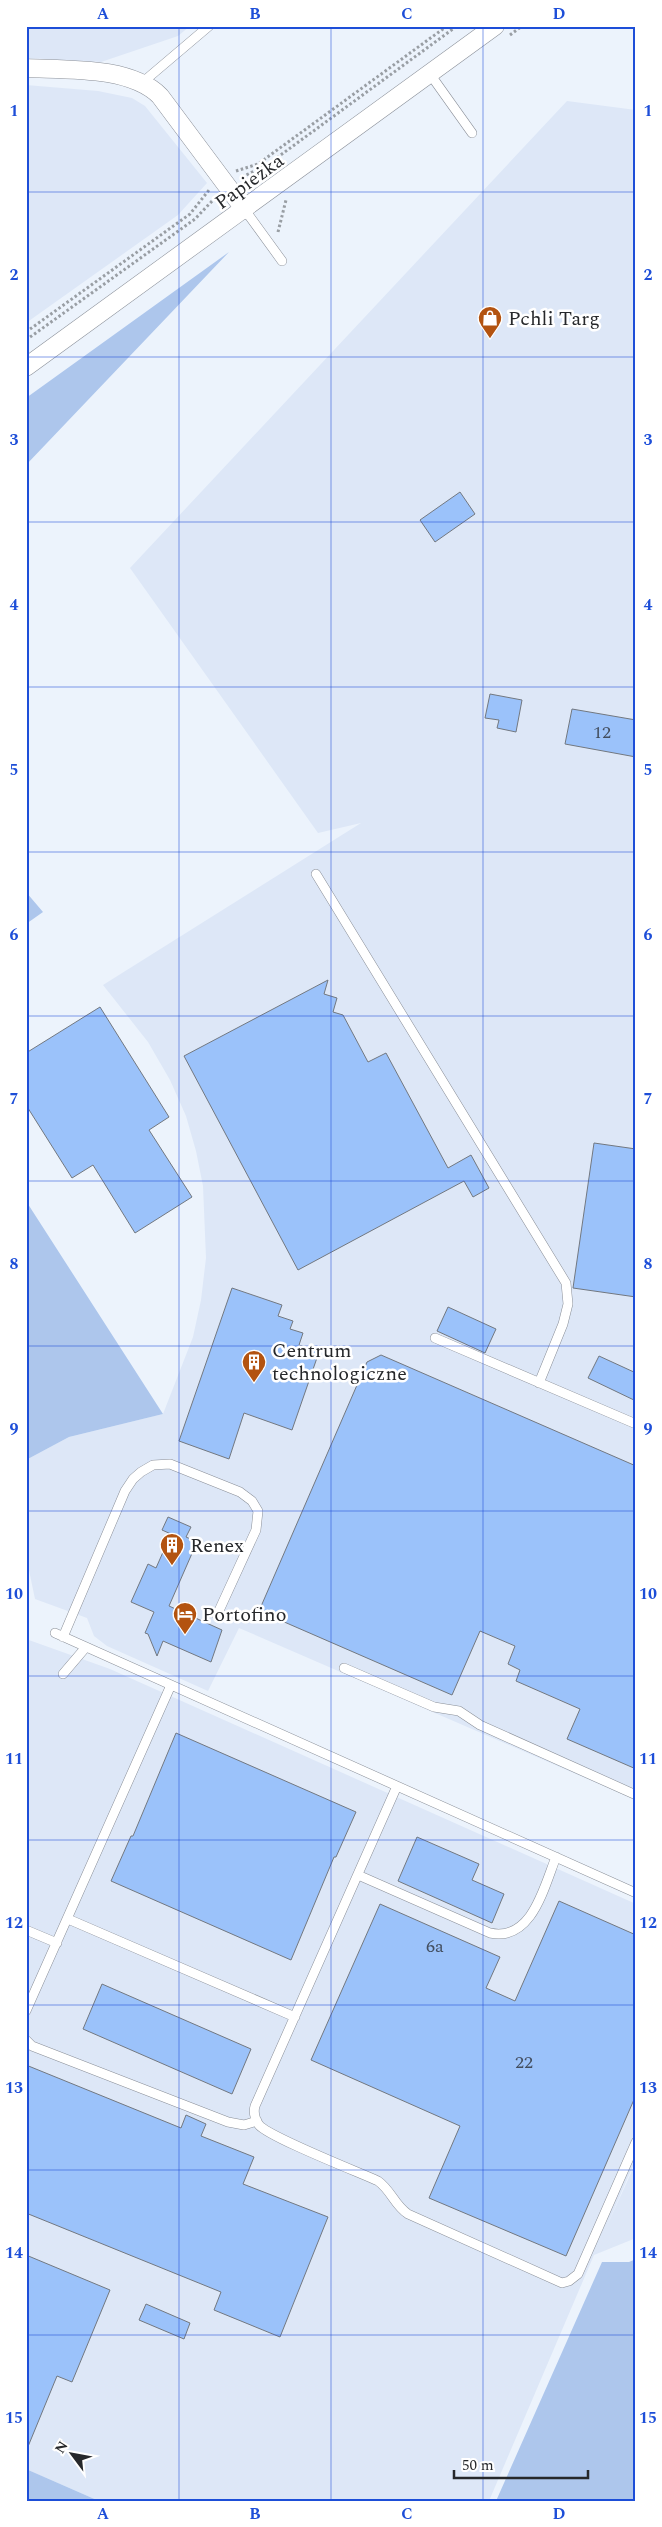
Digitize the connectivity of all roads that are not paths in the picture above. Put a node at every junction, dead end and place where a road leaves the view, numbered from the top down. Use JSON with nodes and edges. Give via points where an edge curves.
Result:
{"nodes":[{"id":1,"x":209,"y":26,"type":"edge"},
{"id":2,"x":496,"y":26,"type":"edge"},
{"id":3,"x":26,"y":68,"type":"edge"},
{"id":4,"x":430,"y":74,"type":"junction"},
{"id":5,"x":143,"y":82,"type":"junction"},
{"id":6,"x":472,"y":133,"type":"dead end"},
{"id":7,"x":245,"y":210,"type":"junction"},
{"id":8,"x":282,"y":261,"type":"dead end"},
{"id":9,"x":26,"y":367,"type":"edge"},
{"id":10,"x":316,"y":874,"type":"dead end"},
{"id":11,"x":435,"y":1338,"type":"dead end"},
{"id":12,"x":539,"y":1383,"type":"junction"},
{"id":13,"x":636,"y":1424,"type":"edge"},
{"id":14,"x":217,"y":1615,"type":"dead end"},
{"id":15,"x":86,"y":1647,"type":"junction"},
{"id":16,"x":344,"y":1668,"type":"dead end"},
{"id":17,"x":63,"y":1674,"type":"dead end"},
{"id":18,"x":171,"y":1685,"type":"junction"},
{"id":19,"x":397,"y":1786,"type":"junction"},
{"id":20,"x":636,"y":1795,"type":"edge"},
{"id":21,"x":556,"y":1857,"type":"junction"},
{"id":22,"x":358,"y":1875,"type":"junction"},
{"id":23,"x":636,"y":1893,"type":"edge"},
{"id":24,"x":68,"y":1919,"type":"junction"},
{"id":25,"x":26,"y":1930,"type":"edge"},
{"id":26,"x":57,"y":1943,"type":"junction"},
{"id":27,"x":26,"y":2011,"type":"edge"},
{"id":28,"x":295,"y":2017,"type":"junction"},
{"id":29,"x":28,"y":2043,"type":"edge"},
{"id":30,"x":257,"y":2121,"type":"junction"},
{"id":31,"x":636,"y":2142,"type":"edge"}],
"edges":[{"from":1,"to":5,"type":"lane"},
{"from":2,"to":4,"type":"street","name":"Papieżka"},
{"from":3,"to":5,"type":"street","via":[[94,71]]},
{"from":4,"to":6,"type":"lane"},
{"from":4,"to":7,"type":"street","name":"Papieżka"},
{"from":5,"to":7,"type":"street","via":[[160,96]]},
{"from":7,"to":8,"type":"lane"},
{"from":7,"to":9,"type":"street","name":"Papieżka"},
{"from":10,"to":12,"type":"lane","via":[[566,1283],[568,1304],[564,1324]]},
{"from":11,"to":12,"type":"lane"},
{"from":12,"to":13,"type":"lane"},
{"from":14,"to":15,"type":"lane","via":[[256,1530],[258,1511],[252,1501],[240,1492],[170,1464],[153,1465],[133,1479],[125,1491],[59,1635]]},
{"from":15,"to":17,"type":"lane"},
{"from":15,"to":18,"type":"lane"},
{"from":16,"to":20,"type":"lane","via":[[434,1707],[459,1711],[480,1725]]},
{"from":18,"to":19,"type":"lane"},
{"from":18,"to":24,"type":"lane"},
{"from":19,"to":21,"type":"lane"},
{"from":19,"to":22,"type":"lane"},
{"from":21,"to":22,"type":"lane","via":[[528,1920],[506,1934],[490,1933]]},
{"from":21,"to":23,"type":"lane"},
{"from":22,"to":28,"type":"lane"},
{"from":24,"to":26,"type":"lane"},
{"from":24,"to":28,"type":"lane"},
{"from":25,"to":26,"type":"lane"},
{"from":26,"to":27,"type":"lane"},
{"from":28,"to":30,"type":"lane","via":[[255,2106]]},
{"from":29,"to":30,"type":"lane","via":[[228,2122],[244,2125]]},
{"from":30,"to":31,"type":"lane","via":[[264,2130],[378,2181],[386,2186],[408,2214],[562,2283],[578,2274]]}]}
